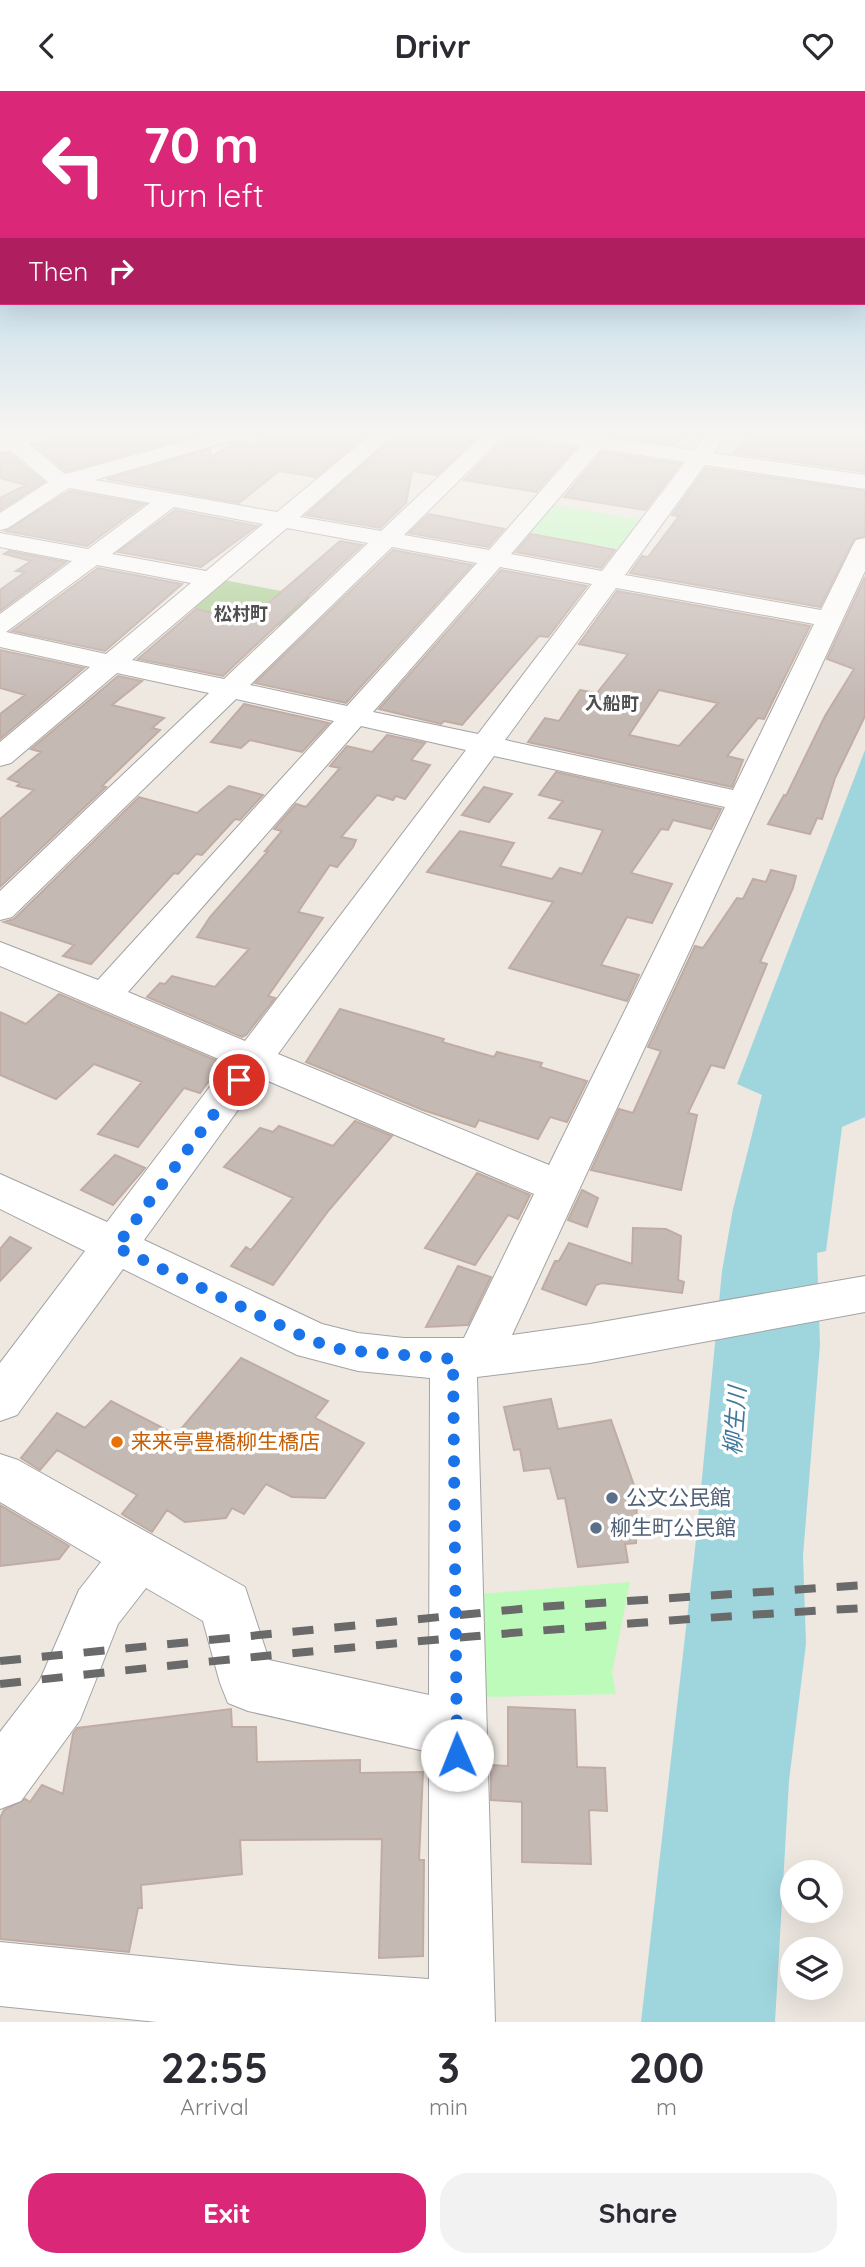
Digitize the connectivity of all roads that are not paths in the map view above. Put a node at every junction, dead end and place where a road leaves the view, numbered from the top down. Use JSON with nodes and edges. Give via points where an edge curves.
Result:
{"nodes":[{"id":1,"x":140,"y":521,"type":"edge"},
{"id":2,"x":282,"y":521,"type":"joint"},
{"id":3,"x":404,"y":521,"type":"edge"},
{"id":4,"x":527,"y":521,"type":"edge"},
{"id":5,"x":652,"y":521,"type":"edge"},
{"id":6,"x":385,"y":539,"type":"junction"},
{"id":7,"x":0,"y":540,"type":"edge"},
{"id":8,"x":865,"y":545,"type":"edge"},
{"id":9,"x":92,"y":556,"type":"junction"},
{"id":10,"x":495,"y":558,"type":"junction"},
{"id":11,"x":208,"y":579,"type":"junction"},
{"id":12,"x":610,"y":579,"type":"junction"},
{"id":13,"x":828,"y":618,"type":"junction"},
{"id":14,"x":0,"y":626,"type":"edge"},
{"id":15,"x":0,"y":639,"type":"edge"},
{"id":16,"x":111,"y":663,"type":"junction"},
{"id":17,"x":228,"y":688,"type":"junction"},
{"id":18,"x":354,"y":717,"type":"junction"},
{"id":19,"x":488,"y":745,"type":"junction"},
{"id":20,"x":0,"y":757,"type":"edge"},
{"id":21,"x":742,"y":801,"type":"junction"},
{"id":22,"x":0,"y":910,"type":"edge"},
{"id":23,"x":0,"y":953,"type":"edge"},
{"id":24,"x":104,"y":996,"type":"junction"},
{"id":25,"x":254,"y":1060,"type":"junction"},
{"id":26,"x":559,"y":1187,"type":"junction"},
{"id":27,"x":0,"y":1191,"type":"edge"},
{"id":28,"x":116,"y":1247,"type":"junction"},
{"id":29,"x":846,"y":1298,"type":"edge"},
{"id":30,"x":466,"y":1358,"type":"junction"},
{"id":31,"x":0,"y":1400,"type":"edge"},
{"id":32,"x":0,"y":1476,"type":"edge"},
{"id":33,"x":139,"y":1555,"type":"junction"},
{"id":34,"x":457,"y":1730,"type":"junction"},
{"id":35,"x":0,"y":1780,"type":"edge"},
{"id":36,"x":0,"y":1974,"type":"edge"},
{"id":37,"x":462,"y":2018,"type":"edge"}],
"edges":[{"from":1,"to":9,"type":"street"},
{"from":2,"to":6,"type":"street"},
{"from":2,"to":11,"type":"street"},
{"from":3,"to":6,"type":"street"},
{"from":4,"to":10,"type":"street"},
{"from":5,"to":12,"type":"street"},
{"from":6,"to":10,"type":"street"},
{"from":6,"to":17,"type":"street"},
{"from":7,"to":9,"type":"street"},
{"from":8,"to":13,"type":"street"},
{"from":9,"to":11,"type":"street"},
{"from":9,"to":14,"type":"street"},
{"from":10,"to":12,"type":"street"},
{"from":10,"to":18,"type":"street"},
{"from":11,"to":16,"type":"street"},
{"from":12,"to":13,"type":"street"},
{"from":12,"to":19,"type":"street"},
{"from":13,"to":21,"type":"street"},
{"from":15,"to":16,"type":"street"},
{"from":16,"to":17,"type":"street"},
{"from":16,"to":20,"type":"street"},
{"from":17,"to":18,"type":"street"},
{"from":17,"to":22,"type":"street"},
{"from":18,"to":19,"type":"street"},
{"from":18,"to":24,"type":"street"},
{"from":19,"to":21,"type":"street"},
{"from":19,"to":25,"type":"street"},
{"from":21,"to":26,"type":"street"},
{"from":23,"to":24,"type":"street"},
{"from":24,"to":25,"type":"street"},
{"from":25,"to":26,"type":"street"},
{"from":25,"to":28,"type":"street"},
{"from":26,"to":30,"type":"street"},
{"from":27,"to":28,"type":"street"},
{"from":28,"to":30,"type":"street","via":[[313,1341],[343,1350]]},
{"from":28,"to":31,"type":"street"},
{"from":29,"to":30,"type":"street","via":[[591,1343]]},
{"from":30,"to":34,"type":"street"},
{"from":32,"to":33,"type":"street"},
{"from":33,"to":34,"type":"street","via":[[226,1605],[248,1683]]},
{"from":33,"to":35,"type":"street","via":[[98,1608],[60,1700]]},
{"from":34,"to":37,"type":"street"},
{"from":36,"to":37,"type":"street"}]}
